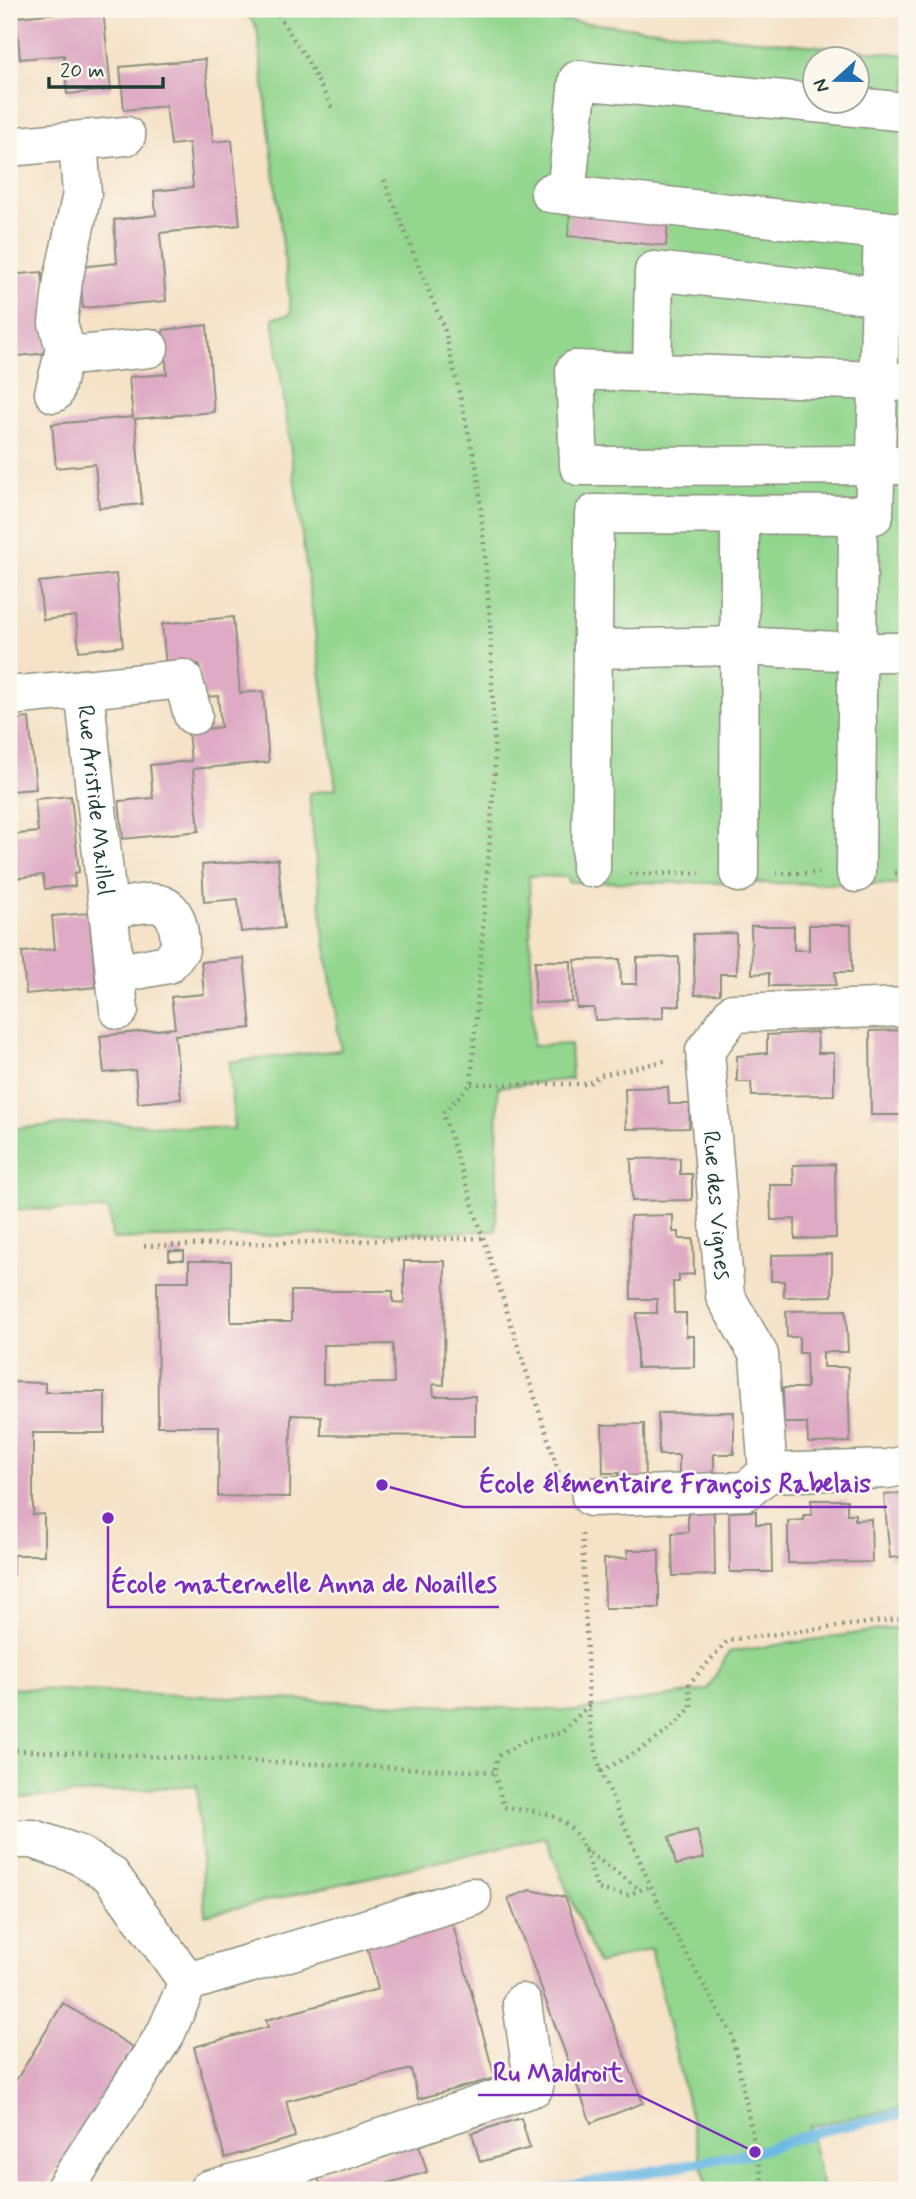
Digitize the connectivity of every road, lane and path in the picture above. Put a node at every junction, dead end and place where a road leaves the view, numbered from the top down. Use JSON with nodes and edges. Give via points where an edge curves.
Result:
{"nodes":[{"id":1,"x":274,"y":9,"type":"edge"},
{"id":2,"x":332,"y":108,"type":"dead end"},
{"id":3,"x":907,"y":112,"type":"edge"},
{"id":4,"x":126,"y":136,"type":"dead end"},
{"id":5,"x":78,"y":141,"type":"junction"},
{"id":6,"x":9,"y":147,"type":"edge"},
{"id":7,"x":384,"y":180,"type":"dead end"},
{"id":8,"x":895,"y":231,"type":"edge"},
{"id":9,"x":894,"y":298,"type":"edge"},
{"id":10,"x":149,"y":348,"type":"dead end"},
{"id":11,"x":65,"y":349,"type":"junction"},
{"id":12,"x":652,"y":373,"type":"junction"},
{"id":13,"x":892,"y":381,"type":"edge"},
{"id":14,"x":54,"y":393,"type":"dead end"},
{"id":15,"x":891,"y":464,"type":"edge"},
{"id":16,"x":740,"y":514,"type":"junction"},
{"id":17,"x":880,"y":514,"type":"edge"},
{"id":18,"x":740,"y":646,"type":"junction"},
{"id":19,"x":593,"y":649,"type":"junction"},
{"id":20,"x":857,"y":652,"type":"junction"},
{"id":21,"x":907,"y":652,"type":"edge"},
{"id":22,"x":84,"y":689,"type":"junction"},
{"id":23,"x":9,"y":696,"type":"edge"},
{"id":24,"x":193,"y":715,"type":"dead end"},
{"id":25,"x":591,"y":868,"type":"dead end"},
{"id":26,"x":739,"y":873,"type":"dead end"},
{"id":27,"x":856,"y":873,"type":"dead end"},
{"id":28,"x":108,"y":910,"type":"junction"},
{"id":29,"x":907,"y":1007,"type":"edge"},
{"id":30,"x":705,"y":1052,"type":"junction"},
{"id":31,"x":471,"y":1084,"type":"junction"},
{"id":32,"x":483,"y":1238,"type":"junction"},
{"id":33,"x":144,"y":1246,"type":"dead end"},
{"id":34,"x":907,"y":1465,"type":"edge"},
{"id":35,"x":768,"y":1474,"type":"junction"},
{"id":36,"x":585,"y":1513,"type":"junction"},
{"id":37,"x":907,"y":1618,"type":"edge"},
{"id":38,"x":590,"y":1704,"type":"junction"},
{"id":39,"x":9,"y":1750,"type":"edge"},
{"id":40,"x":601,"y":1771,"type":"junction"},
{"id":41,"x":494,"y":1772,"type":"junction"},
{"id":42,"x":9,"y":1839,"type":"edge"},
{"id":43,"x":583,"y":1848,"type":"junction"},
{"id":44,"x":651,"y":1886,"type":"junction"},
{"id":45,"x":641,"y":1890,"type":"junction"},
{"id":46,"x":472,"y":1897,"type":"dead end"},
{"id":47,"x":188,"y":1982,"type":"junction"},
{"id":48,"x":522,"y":2003,"type":"dead end"},
{"id":49,"x":64,"y":2190,"type":"edge"},
{"id":50,"x":208,"y":2190,"type":"edge"},
{"id":51,"x":764,"y":2190,"type":"edge"}],
"edges":[{"from":1,"to":2,"type":"path"},
{"from":3,"to":8,"type":"street","via":[[579,80],[558,194]]},
{"from":4,"to":5,"type":"street"},
{"from":5,"to":6,"type":"street"},
{"from":5,"to":11,"type":"street","via":[[82,194],[58,323]]},
{"from":7,"to":31,"type":"path","via":[[445,331],[478,474],[490,621],[495,770]]},
{"from":8,"to":9,"type":"street"},
{"from":9,"to":12,"type":"street","via":[[654,271]]},
{"from":9,"to":13,"type":"street"},
{"from":10,"to":11,"type":"street","via":[[80,355]]},
{"from":11,"to":14,"type":"street"},
{"from":12,"to":13,"type":"street"},
{"from":12,"to":15,"type":"street","via":[[575,370],[579,466]]},
{"from":13,"to":15,"type":"street"},
{"from":15,"to":17,"type":"street"},
{"from":16,"to":17,"type":"street"},
{"from":16,"to":18,"type":"street"},
{"from":16,"to":19,"type":"street","via":[[594,514]]},
{"from":17,"to":20,"type":"street"},
{"from":18,"to":19,"type":"street"},
{"from":18,"to":20,"type":"street"},
{"from":18,"to":26,"type":"street"},
{"from":19,"to":25,"type":"street"},
{"from":20,"to":21,"type":"street"},
{"from":20,"to":27,"type":"street"},
{"from":22,"to":23,"type":"street","name":"Rue Aristide Maillol"},
{"from":22,"to":24,"type":"street","name":"Rue Aristide Maillol","via":[[183,679]]},
{"from":22,"to":28,"type":"street","name":"Rue Aristide Maillol"},
{"from":28,"to":28,"type":"street","name":"Rue Aristide Maillol","via":[[117,992],[167,964],[180,949],[180,927],[170,909],[151,901]]},
{"from":29,"to":30,"type":"street","via":[[733,1013]]},
{"from":30,"to":31,"type":"path","via":[[601,1075],[588,1084]]},
{"from":30,"to":35,"type":"street","name":"Rue des Vignes","via":[[725,1296],[759,1355]]},
{"from":31,"to":32,"type":"path","via":[[443,1113]]},
{"from":32,"to":33,"type":"path"},
{"from":32,"to":36,"type":"path","via":[[567,1499]]},
{"from":34,"to":35,"type":"street"},
{"from":35,"to":36,"type":"street","via":[[746,1492]]},
{"from":36,"to":38,"type":"path"},
{"from":37,"to":40,"type":"path","via":[[728,1640],[689,1684],[691,1707],[678,1723],[651,1745]]},
{"from":38,"to":40,"type":"path","via":[[590,1726]]},
{"from":38,"to":41,"type":"path","via":[[561,1733],[528,1739],[498,1756]]},
{"from":39,"to":41,"type":"path"},
{"from":40,"to":44,"type":"path"},
{"from":41,"to":43,"type":"path","via":[[505,1807],[543,1813],[574,1829]]},
{"from":42,"to":47,"type":"street","via":[[33,1839],[77,1853],[110,1874]]},
{"from":43,"to":45,"type":"path"},
{"from":43,"to":45,"type":"path","via":[[597,1889],[627,1895]]},
{"from":44,"to":45,"type":"path"},
{"from":44,"to":51,"type":"path","via":[[732,2035]]},
{"from":46,"to":47,"type":"street"},
{"from":47,"to":49,"type":"street","via":[[166,2033]]},
{"from":48,"to":50,"type":"street","via":[[534,2087],[277,2172]]}]}
